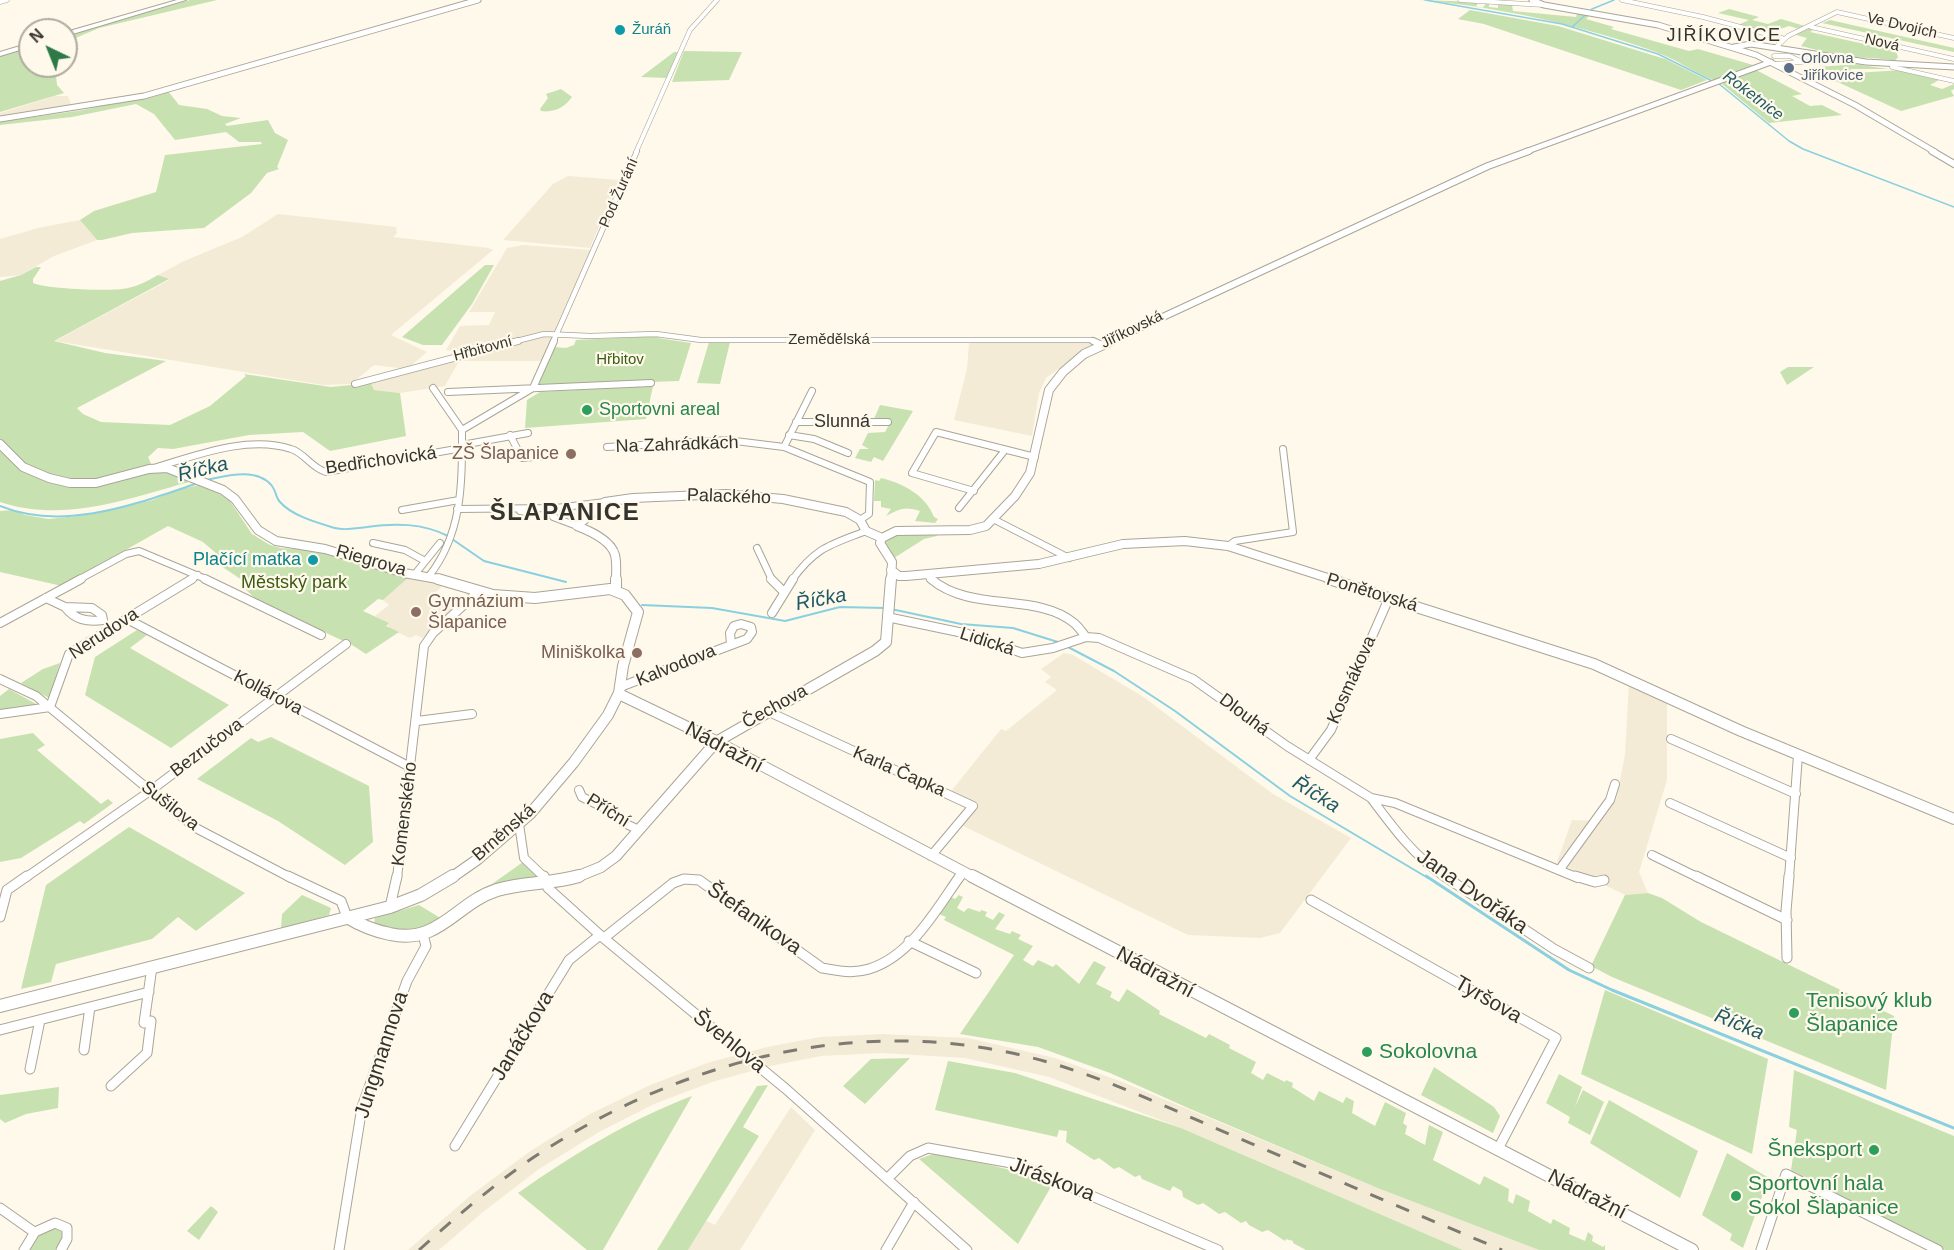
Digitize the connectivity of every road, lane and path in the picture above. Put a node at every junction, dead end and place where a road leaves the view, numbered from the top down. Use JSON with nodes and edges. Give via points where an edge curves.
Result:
{"nodes":[{"id":1,"x":7,"y":0,"type":"edge"},
{"id":2,"x":173,"y":0,"type":"edge"},
{"id":3,"x":183,"y":0,"type":"edge"},
{"id":4,"x":477,"y":0,"type":"edge"},
{"id":5,"x":717,"y":0,"type":"edge"},
{"id":6,"x":1460,"y":0,"type":"edge"},
{"id":7,"x":1532,"y":0,"type":"edge"},
{"id":8,"x":1622,"y":0,"type":"edge"},
{"id":9,"x":0,"y":2,"type":"edge"},
{"id":10,"x":1544,"y":5,"type":"junction"},
{"id":11,"x":1811,"y":27,"type":"junction"},
{"id":12,"x":78,"y":28,"type":"edge"},
{"id":13,"x":78,"y":29,"type":"edge"},
{"id":14,"x":1782,"y":38,"type":"junction"},
{"id":15,"x":1954,"y":38,"type":"edge"},
{"id":16,"x":18,"y":47,"type":"edge"},
{"id":17,"x":1734,"y":47,"type":"junction"},
{"id":18,"x":1776,"y":49,"type":"junction"},
{"id":19,"x":0,"y":52,"type":"edge"},
{"id":20,"x":1774,"y":56,"type":"junction"},
{"id":21,"x":1763,"y":57,"type":"junction"},
{"id":22,"x":1836,"y":59,"type":"junction"},
{"id":23,"x":1954,"y":59,"type":"edge"},
{"id":24,"x":1801,"y":62,"type":"junction"},
{"id":25,"x":1774,"y":63,"type":"junction"},
{"id":26,"x":1892,"y":67,"type":"junction"},
{"id":27,"x":1954,"y":67,"type":"edge"},
{"id":28,"x":1954,"y":81,"type":"edge"},
{"id":29,"x":0,"y":119,"type":"edge"},
{"id":30,"x":1954,"y":164,"type":"edge"},
{"id":31,"x":556,"y":335,"type":"junction"},
{"id":32,"x":1102,"y":345,"type":"junction"},
{"id":33,"x":651,"y":383,"type":"dead end"},
{"id":34,"x":355,"y":384,"type":"dead end"},
{"id":35,"x":433,"y":388,"type":"dead end"},
{"id":36,"x":533,"y":388,"type":"junction"},
{"id":37,"x":812,"y":391,"type":"dead end"},
{"id":38,"x":448,"y":392,"type":"dead end"},
{"id":39,"x":796,"y":422,"type":"junction"},
{"id":40,"x":888,"y":422,"type":"dead end"},
{"id":41,"x":462,"y":430,"type":"junction"},
{"id":42,"x":528,"y":433,"type":"dead end"},
{"id":43,"x":510,"y":435,"type":"junction"},
{"id":44,"x":789,"y":435,"type":"junction"},
{"id":45,"x":0,"y":444,"type":"edge"},
{"id":46,"x":462,"y":447,"type":"junction"},
{"id":47,"x":607,"y":447,"type":"dead end"},
{"id":48,"x":784,"y":447,"type":"junction"},
{"id":49,"x":1282,"y":449,"type":"dead end"},
{"id":50,"x":1005,"y":450,"type":"junction"},
{"id":51,"x":848,"y":453,"type":"dead end"},
{"id":52,"x":544,"y":456,"type":"dead end"},
{"id":53,"x":1035,"y":457,"type":"junction"},
{"id":54,"x":149,"y":469,"type":"junction"},
{"id":55,"x":974,"y":491,"type":"junction"},
{"id":56,"x":459,"y":500,"type":"junction"},
{"id":57,"x":605,"y":502,"type":"junction"},
{"id":58,"x":556,"y":507,"type":"junction"},
{"id":59,"x":506,"y":508,"type":"junction"},
{"id":60,"x":959,"y":508,"type":"dead end"},
{"id":61,"x":457,"y":509,"type":"junction"},
{"id":62,"x":402,"y":510,"type":"dead end"},
{"id":63,"x":533,"y":513,"type":"dead end"},
{"id":64,"x":860,"y":520,"type":"junction"},
{"id":65,"x":995,"y":520,"type":"junction"},
{"id":66,"x":577,"y":526,"type":"junction"},
{"id":67,"x":866,"y":531,"type":"junction"},
{"id":68,"x":882,"y":538,"type":"junction"},
{"id":69,"x":373,"y":543,"type":"dead end"},
{"id":70,"x":440,"y":543,"type":"dead end"},
{"id":71,"x":1227,"y":546,"type":"junction"},
{"id":72,"x":757,"y":548,"type":"dead end"},
{"id":73,"x":1069,"y":558,"type":"junction"},
{"id":74,"x":425,"y":561,"type":"junction"},
{"id":75,"x":891,"y":570,"type":"junction"},
{"id":76,"x":415,"y":574,"type":"junction"},
{"id":77,"x":198,"y":575,"type":"junction"},
{"id":78,"x":927,"y":575,"type":"junction"},
{"id":79,"x":429,"y":576,"type":"junction"},
{"id":80,"x":916,"y":576,"type":"junction"},
{"id":81,"x":616,"y":589,"type":"junction"},
{"id":82,"x":479,"y":591,"type":"junction"},
{"id":83,"x":783,"y":591,"type":"junction"},
{"id":84,"x":889,"y":592,"type":"junction"},
{"id":85,"x":46,"y":598,"type":"junction"},
{"id":86,"x":1389,"y":598,"type":"junction"},
{"id":87,"x":65,"y":607,"type":"junction"},
{"id":88,"x":887,"y":611,"type":"junction"},
{"id":89,"x":772,"y":613,"type":"dead end"},
{"id":90,"x":127,"y":619,"type":"junction"},
{"id":91,"x":103,"y":620,"type":"junction"},
{"id":92,"x":0,"y":623,"type":"edge"},
{"id":93,"x":114,"y":626,"type":"junction"},
{"id":94,"x":321,"y":635,"type":"dead end"},
{"id":95,"x":1086,"y":637,"type":"junction"},
{"id":96,"x":346,"y":644,"type":"dead end"},
{"id":97,"x":731,"y":644,"type":"dead end"},
{"id":98,"x":0,"y":679,"type":"edge"},
{"id":99,"x":620,"y":690,"type":"junction"},
{"id":100,"x":275,"y":697,"type":"junction"},
{"id":101,"x":50,"y":707,"type":"junction"},
{"id":102,"x":767,"y":711,"type":"junction"},
{"id":103,"x":0,"y":714,"type":"edge"},
{"id":104,"x":472,"y":714,"type":"dead end"},
{"id":105,"x":417,"y":721,"type":"junction"},
{"id":106,"x":1671,"y":739,"type":"dead end"},
{"id":107,"x":716,"y":742,"type":"junction"},
{"id":108,"x":1798,"y":755,"type":"junction"},
{"id":109,"x":1309,"y":759,"type":"junction"},
{"id":110,"x":410,"y":767,"type":"junction"},
{"id":111,"x":1615,"y":784,"type":"dead end"},
{"id":112,"x":579,"y":790,"type":"dead end"},
{"id":113,"x":150,"y":791,"type":"junction"},
{"id":114,"x":1796,"y":794,"type":"junction"},
{"id":115,"x":1371,"y":798,"type":"junction"},
{"id":116,"x":1670,"y":803,"type":"dead end"},
{"id":117,"x":1954,"y":819,"type":"edge"},
{"id":118,"x":519,"y":824,"type":"junction"},
{"id":119,"x":639,"y":830,"type":"junction"},
{"id":120,"x":1652,"y":855,"type":"dead end"},
{"id":121,"x":931,"y":856,"type":"junction"},
{"id":122,"x":1791,"y":858,"type":"junction"},
{"id":123,"x":1560,"y":869,"type":"junction"},
{"id":124,"x":963,"y":872,"type":"junction"},
{"id":125,"x":1604,"y":880,"type":"dead end"},
{"id":126,"x":545,"y":883,"type":"junction"},
{"id":127,"x":3,"y":889,"type":"edge"},
{"id":128,"x":1311,"y":900,"type":"dead end"},
{"id":129,"x":390,"y":907,"type":"junction"},
{"id":130,"x":0,"y":917,"type":"edge"},
{"id":131,"x":347,"y":917,"type":"junction"},
{"id":132,"x":1787,"y":920,"type":"junction"},
{"id":133,"x":423,"y":935,"type":"junction"},
{"id":134,"x":602,"y":937,"type":"junction"},
{"id":135,"x":909,"y":941,"type":"junction"},
{"id":136,"x":1786,"y":958,"type":"dead end"},
{"id":137,"x":152,"y":967,"type":"junction"},
{"id":138,"x":1589,"y":968,"type":"dead end"},
{"id":139,"x":976,"y":973,"type":"dead end"},
{"id":140,"x":149,"y":992,"type":"junction"},
{"id":141,"x":0,"y":1006,"type":"edge"},
{"id":142,"x":90,"y":1007,"type":"junction"},
{"id":143,"x":40,"y":1020,"type":"junction"},
{"id":144,"x":0,"y":1030,"type":"edge"},
{"id":145,"x":84,"y":1050,"type":"dead end"},
{"id":146,"x":30,"y":1069,"type":"dead end"},
{"id":147,"x":111,"y":1086,"type":"dead end"},
{"id":148,"x":455,"y":1146,"type":"dead end"},
{"id":149,"x":1498,"y":1149,"type":"junction"},
{"id":150,"x":888,"y":1178,"type":"junction"},
{"id":151,"x":914,"y":1202,"type":"junction"},
{"id":152,"x":0,"y":1208,"type":"edge"},
{"id":153,"x":34,"y":1232,"type":"junction"},
{"id":154,"x":24,"y":1250,"type":"edge"},
{"id":155,"x":61,"y":1250,"type":"edge"},
{"id":156,"x":339,"y":1250,"type":"edge"},
{"id":157,"x":886,"y":1250,"type":"edge"},
{"id":158,"x":967,"y":1250,"type":"edge"},
{"id":159,"x":1218,"y":1250,"type":"edge"},
{"id":160,"x":1692,"y":1250,"type":"edge"},
{"id":161,"x":1761,"y":1250,"type":"edge"},
{"id":162,"x":1938,"y":1250,"type":"edge"}],
"edges":[{"from":1,"to":9,"type":"street"},
{"from":2,"to":12,"type":"highway"},
{"from":3,"to":13,"type":"highway"},
{"from":4,"to":29,"type":"street","via":[[144,96]]},
{"from":5,"to":31,"type":"street","name":"Pod Žurání","via":[[690,30]]},
{"from":6,"to":10,"type":"street"},
{"from":7,"to":10,"type":"street"},
{"from":8,"to":14,"type":"street"},
{"from":10,"to":17,"type":"street","via":[[1658,25]]},
{"from":11,"to":14,"type":"street","name":"Ve Dvojích"},
{"from":11,"to":15,"type":"street","name":"Ve Dvojích","via":[[1839,12]]},
{"from":11,"to":23,"type":"street","name":"Nová"},
{"from":14,"to":18,"type":"street"},
{"from":16,"to":19,"type":"highway"},
{"from":17,"to":18,"type":"street","via":[[1747,44]]},
{"from":17,"to":21,"type":"street"},
{"from":18,"to":20,"type":"street"},
{"from":18,"to":22,"type":"street"},
{"from":20,"to":21,"type":"street"},
{"from":20,"to":24,"type":"street","via":[[1790,56]]},
{"from":21,"to":25,"type":"street"},
{"from":22,"to":24,"type":"street"},
{"from":22,"to":26,"type":"street"},
{"from":24,"to":25,"type":"street"},
{"from":25,"to":30,"type":"street"},
{"from":25,"to":32,"type":"street","name":"Jiříkovská","via":[[1488,166]]},
{"from":26,"to":27,"type":"street"},
{"from":26,"to":28,"type":"street"},
{"from":31,"to":32,"type":"street","name":"Zemědělská","via":[[656,334],[701,340],[1091,340]]},
{"from":31,"to":34,"type":"street","name":"Hřbitovní","via":[[544,334]]},
{"from":31,"to":36,"type":"street"},
{"from":32,"to":53,"type":"street","name":"Jiříkovská","via":[[1084,354],[1049,390]]},
{"from":33,"to":36,"type":"street","name":"Hřbitovní"},
{"from":35,"to":41,"type":"street"},
{"from":36,"to":38,"type":"street","name":"Hřbitovní"},
{"from":36,"to":41,"type":"street","name":"Hřbitovní"},
{"from":37,"to":39,"type":"street"},
{"from":39,"to":40,"type":"street","name":"Slunná"},
{"from":39,"to":44,"type":"street"},
{"from":41,"to":46,"type":"street"},
{"from":42,"to":43,"type":"street"},
{"from":43,"to":46,"type":"street"},
{"from":43,"to":52,"type":"street","via":[[522,458]]},
{"from":44,"to":48,"type":"street"},
{"from":44,"to":51,"type":"street"},
{"from":45,"to":54,"type":"street","name":"Bedřichovická","via":[[23,466],[70,483],[96,483]]},
{"from":46,"to":54,"type":"street","name":"Bedřichovická","via":[[326,472],[318,471],[291,449],[255,446],[200,454]]},
{"from":46,"to":56,"type":"street"},
{"from":47,"to":48,"type":"street","name":"Na Zahrádkách","via":[[727,440]]},
{"from":48,"to":64,"type":"street","name":"Na Zahrádkách","via":[[870,482],[868,514]]},
{"from":49,"to":71,"type":"street","via":[[1293,532],[1235,541]]},
{"from":50,"to":53,"type":"street"},
{"from":50,"to":55,"type":"street"},
{"from":50,"to":55,"type":"street","via":[[936,432],[912,473]]},
{"from":53,"to":65,"type":"street","name":"Jiříkovská","via":[[1025,484]]},
{"from":54,"to":76,"type":"street","name":"Riegrova","via":[[167,468],[223,490],[235,499],[258,530],[276,541],[325,549]]},
{"from":55,"to":60,"type":"street"},
{"from":56,"to":61,"type":"street"},
{"from":56,"to":62,"type":"street"},
{"from":57,"to":58,"type":"street"},
{"from":57,"to":64,"type":"street","name":"Palackého","via":[[726,494],[783,499],[852,514]]},
{"from":57,"to":66,"type":"street"},
{"from":58,"to":59,"type":"street"},
{"from":58,"to":66,"type":"street","via":[[551,515]]},
{"from":59,"to":61,"type":"street"},
{"from":59,"to":63,"type":"street"},
{"from":61,"to":79,"type":"street","via":[[450,544]]},
{"from":64,"to":67,"type":"street"},
{"from":65,"to":68,"type":"street","via":[[981,528],[896,531]]},
{"from":65,"to":73,"type":"street"},
{"from":66,"to":81,"type":"street","via":[[598,534],[612,549]]},
{"from":67,"to":68,"type":"street"},
{"from":67,"to":83,"type":"street","via":[[819,550]]},
{"from":68,"to":75,"type":"street","via":[[880,543],[890,556]]},
{"from":69,"to":74,"type":"street","via":[[405,550]]},
{"from":70,"to":74,"type":"street"},
{"from":71,"to":73,"type":"street","name":"Ponětovská","via":[[1146,542]]},
{"from":71,"to":86,"type":"street","name":"Ponětovská"},
{"from":72,"to":83,"type":"street","via":[[769,577]]},
{"from":73,"to":78,"type":"street","name":"Ponětovská"},
{"from":74,"to":76,"type":"street"},
{"from":75,"to":80,"type":"street","via":[[899,576]]},
{"from":75,"to":84,"type":"street","name":"Čechova"},
{"from":76,"to":79,"type":"street","name":"Riegrova"},
{"from":77,"to":85,"type":"street","via":[[133,551]]},
{"from":77,"to":90,"type":"street","name":"Nerudova"},
{"from":77,"to":94,"type":"street"},
{"from":78,"to":80,"type":"street","name":"Ponětovská"},
{"from":78,"to":95,"type":"street","via":[[937,586],[960,595],[1043,611],[1074,622]]},
{"from":79,"to":82,"type":"street","name":"Riegrova"},
{"from":80,"to":84,"type":"street","via":[[899,580]]},
{"from":81,"to":82,"type":"street","name":"Riegrova","via":[[535,598]]},
{"from":81,"to":99,"type":"street","name":"Brněnská","via":[[631,600],[638,612]]},
{"from":82,"to":105,"type":"street","name":"Komenského","via":[[426,640]]},
{"from":83,"to":89,"type":"street"},
{"from":84,"to":88,"type":"street","name":"Čechova"},
{"from":85,"to":87,"type":"street"},
{"from":85,"to":92,"type":"street"},
{"from":86,"to":108,"type":"street","name":"Ponětovská","via":[[1594,664]]},
{"from":86,"to":109,"type":"street","name":"Kosmákova","via":[[1331,730]]},
{"from":87,"to":91,"type":"street","via":[[78,620]]},
{"from":87,"to":91,"type":"street","via":[[92,608]]},
{"from":88,"to":95,"type":"street","name":"Lidická","via":[[1022,653]]},
{"from":88,"to":102,"type":"street","name":"Čechova","via":[[886,642]]},
{"from":90,"to":93,"type":"street","name":"Nerudova"},
{"from":90,"to":100,"type":"street","name":"Kollárova"},
{"from":91,"to":93,"type":"street"},
{"from":93,"to":101,"type":"street","name":"Nerudova","via":[[69,654]]},
{"from":95,"to":109,"type":"street","name":"Dlouhá","via":[[1193,679]]},
{"from":96,"to":100,"type":"street","name":"Bezručova"},
{"from":97,"to":99,"type":"street","name":"Kalvodova"},
{"from":98,"to":101,"type":"street","name":"Sušilova"},
{"from":99,"to":107,"type":"street","name":"Nádražní"},
{"from":99,"to":118,"type":"street","name":"Brněnská","via":[[587,744]]},
{"from":100,"to":110,"type":"street","name":"Kollárova"},
{"from":100,"to":113,"type":"street","name":"Bezručova"},
{"from":101,"to":103,"type":"street"},
{"from":101,"to":113,"type":"street","name":"Sušilova"},
{"from":102,"to":107,"type":"street","name":"Čechova"},
{"from":102,"to":121,"type":"street","name":"Karla Čapka","via":[[973,806]]},
{"from":104,"to":105,"type":"street"},
{"from":105,"to":110,"type":"street","name":"Komenského"},
{"from":106,"to":114,"type":"street"},
{"from":107,"to":119,"type":"street","name":"Čechova"},
{"from":107,"to":121,"type":"street","name":"Nádražní"},
{"from":108,"to":114,"type":"street"},
{"from":108,"to":117,"type":"street","name":"Ponětovská"},
{"from":109,"to":115,"type":"street","name":"Dlouhá"},
{"from":110,"to":129,"type":"street","name":"Komenského","via":[[400,863]]},
{"from":111,"to":123,"type":"street","via":[[1610,800]]},
{"from":112,"to":119,"type":"street","name":"Příční","via":[[591,803]]},
{"from":113,"to":127,"type":"street","name":"Bezručova"},
{"from":113,"to":131,"type":"street","name":"Sušilova","via":[[194,827],[341,901]]},
{"from":114,"to":122,"type":"street"},
{"from":115,"to":123,"type":"street","name":"Dlouhá","via":[[1395,803]]},
{"from":115,"to":138,"type":"street","name":"Jana Dvořáka","via":[[1405,844],[1427,865]]},
{"from":116,"to":122,"type":"street"},
{"from":118,"to":126,"type":"street","via":[[524,858],[544,875]]},
{"from":118,"to":129,"type":"street","name":"Brněnská","via":[[439,885]]},
{"from":119,"to":126,"type":"street","name":"Čechova","via":[[599,870],[580,878]]},
{"from":120,"to":132,"type":"street"},
{"from":121,"to":124,"type":"street","name":"Nádražní"},
{"from":122,"to":132,"type":"street"},
{"from":123,"to":125,"type":"street","name":"Dlouhá","via":[[1581,879]]},
{"from":124,"to":135,"type":"street","name":"Štefanikova"},
{"from":124,"to":149,"type":"street","name":"Nádražní"},
{"from":126,"to":133,"type":"street","name":"Čechova","via":[[496,891],[470,903]]},
{"from":126,"to":134,"type":"street","name":"Švehlova"},
{"from":127,"to":130,"type":"street"},
{"from":128,"to":149,"type":"street","name":"Tyršova","via":[[1556,1038]]},
{"from":129,"to":131,"type":"street","name":"Brněnská"},
{"from":131,"to":133,"type":"street","via":[[358,925],[410,938]]},
{"from":131,"to":137,"type":"street","name":"Brněnská"},
{"from":132,"to":136,"type":"street"},
{"from":133,"to":156,"type":"street","name":"Jungmannova","via":[[426,946],[407,981],[362,1107]]},
{"from":134,"to":135,"type":"street","name":"Štefanikova","via":[[673,883],[684,879],[699,880],[822,968],[859,972],[883,965]]},
{"from":134,"to":148,"type":"street","name":"Janáčkova","via":[[569,960]]},
{"from":134,"to":150,"type":"street","name":"Švehlova"},
{"from":135,"to":139,"type":"street"},
{"from":137,"to":140,"type":"street"},
{"from":137,"to":141,"type":"street","name":"Brněnská"},
{"from":140,"to":142,"type":"street"},
{"from":140,"to":147,"type":"street","via":[[144,1023],[152,1021],[147,1053]]},
{"from":142,"to":143,"type":"street"},
{"from":142,"to":145,"type":"street"},
{"from":143,"to":144,"type":"street"},
{"from":143,"to":146,"type":"street"},
{"from":149,"to":160,"type":"street","name":"Nádražní"},
{"from":150,"to":151,"type":"street","name":"Švehlova"},
{"from":150,"to":159,"type":"street","name":"Jiráskova","via":[[906,1158],[928,1148],[1017,1164]]},
{"from":151,"to":157,"type":"street"},
{"from":151,"to":158,"type":"street","name":"Švehlova"},
{"from":152,"to":153,"type":"street"},
{"from":153,"to":154,"type":"street"},
{"from":153,"to":155,"type":"street","via":[[47,1225],[64,1225],[68,1233]]},
{"from":161,"to":162,"type":"street","via":[[1786,1174]]}]}
